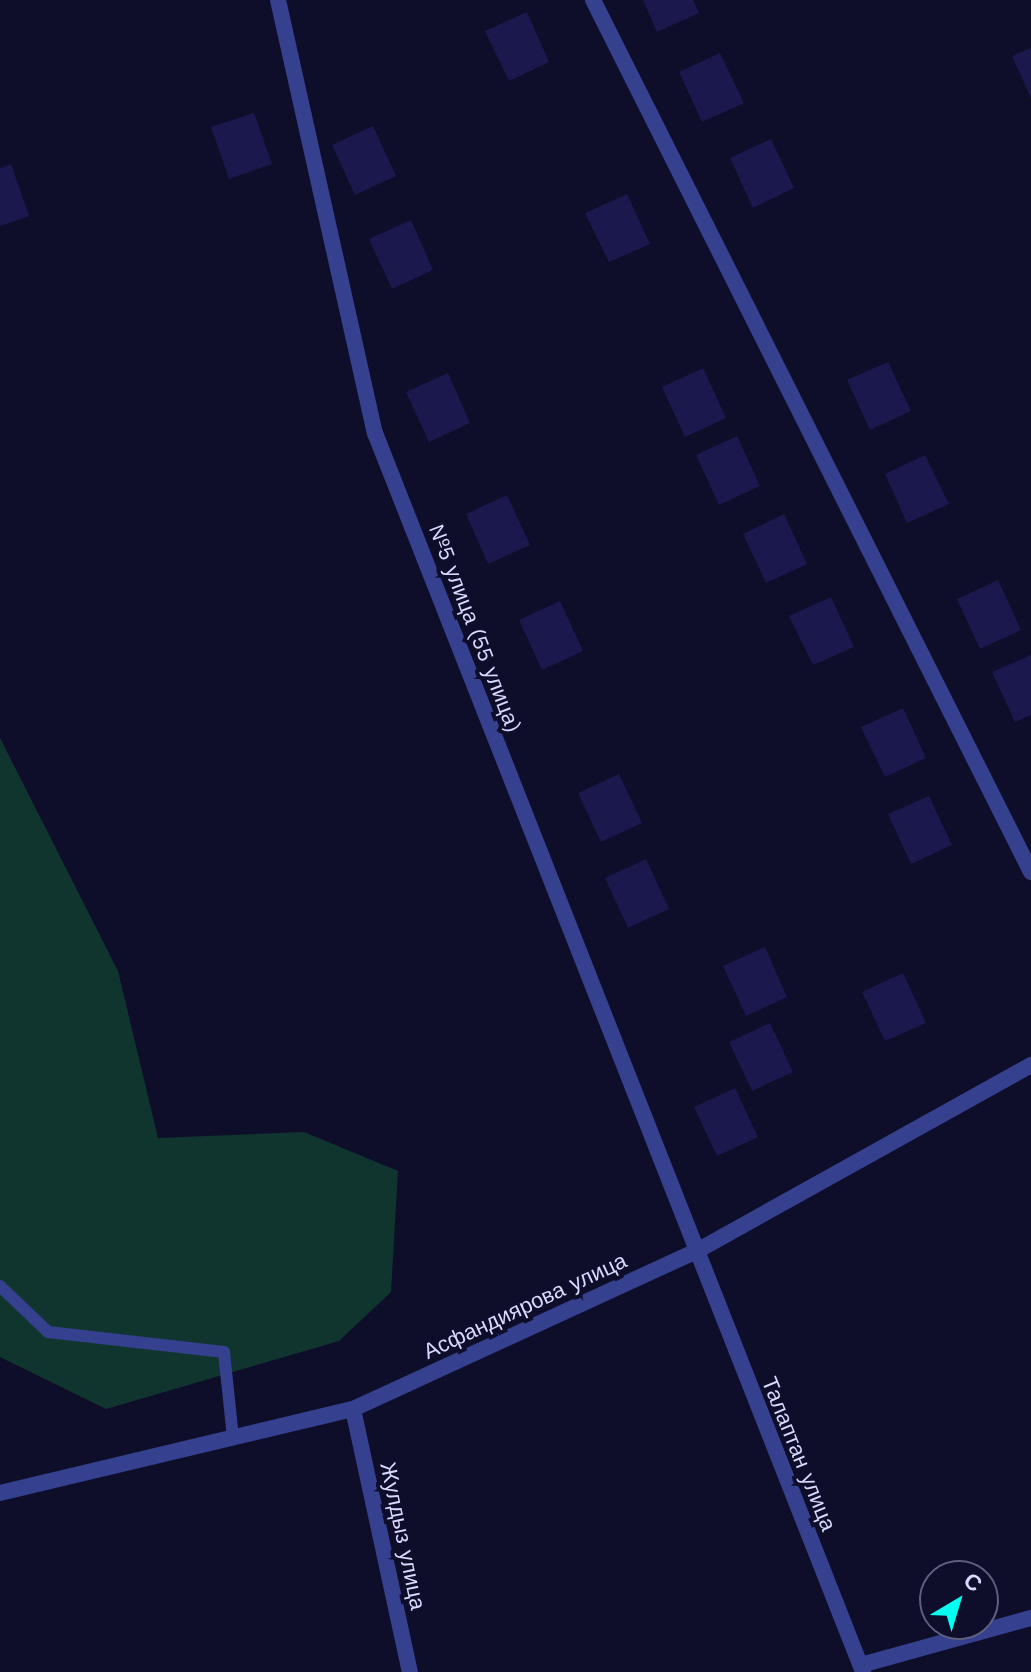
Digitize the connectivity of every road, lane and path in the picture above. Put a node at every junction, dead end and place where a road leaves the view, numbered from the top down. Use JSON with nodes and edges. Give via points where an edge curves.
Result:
{"nodes":[{"id":1,"x":278,"y":0,"type":"edge"},
{"id":2,"x":593,"y":0,"type":"edge"},
{"id":3,"x":1031,"y":872,"type":"edge"},
{"id":4,"x":1031,"y":1065,"type":"edge"},
{"id":5,"x":695,"y":1252,"type":"junction"},
{"id":6,"x":0,"y":1286,"type":"edge"},
{"id":7,"x":353,"y":1409,"type":"junction"},
{"id":8,"x":233,"y":1438,"type":"junction"},
{"id":9,"x":0,"y":1493,"type":"edge"},
{"id":10,"x":1031,"y":1618,"type":"edge"},
{"id":11,"x":862,"y":1669,"type":"edge"},
{"id":12,"x":410,"y":1672,"type":"edge"}],
"edges":[{"from":1,"to":5,"type":"street","name":"№5 улица (55 улица)","via":[[375,433]]},
{"from":2,"to":3,"type":"street"},
{"from":4,"to":5,"type":"street","name":"Асфандиярова улица"},
{"from":5,"to":7,"type":"street","name":"Асфандиярова улица"},
{"from":5,"to":11,"type":"street","name":"Талаптан улица"},
{"from":6,"to":8,"type":"lane","via":[[48,1332],[224,1352]]},
{"from":7,"to":8,"type":"street","name":"Асфандиярова улица"},
{"from":7,"to":12,"type":"street","name":"Жулдыз улица"},
{"from":8,"to":9,"type":"street","name":"Асфандиярова улица"},
{"from":10,"to":11,"type":"street"}]}
